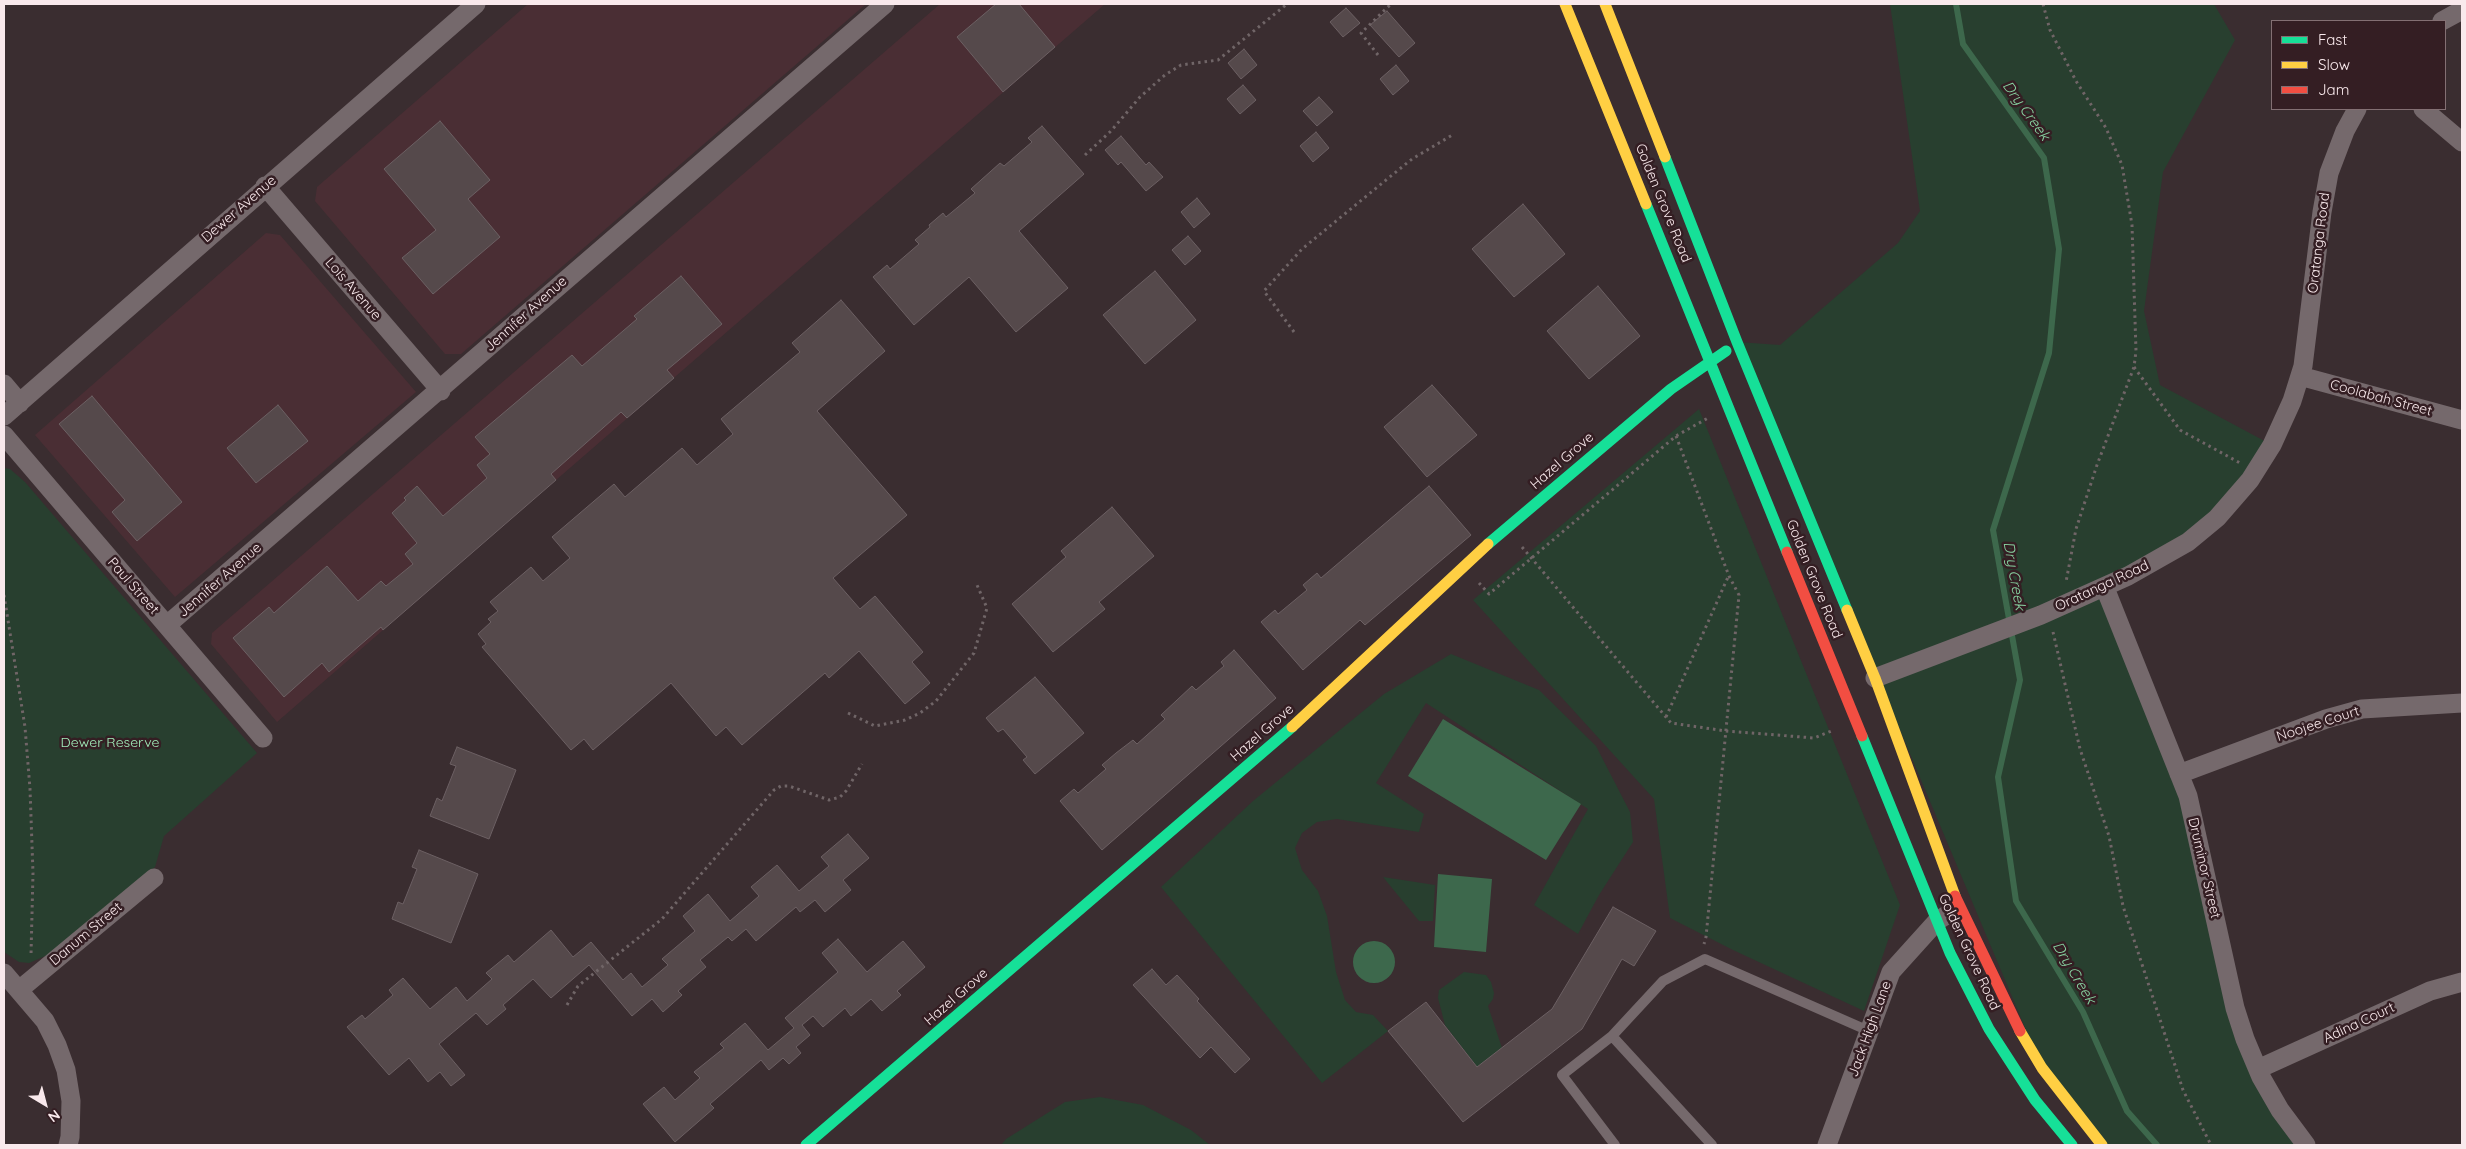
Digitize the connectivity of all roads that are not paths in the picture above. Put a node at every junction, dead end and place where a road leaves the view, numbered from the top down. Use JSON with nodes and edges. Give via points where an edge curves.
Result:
{"nodes":[{"id":1,"x":476,"y":4,"type":"edge"},
{"id":2,"x":885,"y":4,"type":"edge"},
{"id":3,"x":1565,"y":4,"type":"edge"},
{"id":4,"x":1605,"y":4,"type":"edge"},
{"id":5,"x":2462,"y":10,"type":"edge"},
{"id":6,"x":2444,"y":20,"type":"edge"},
{"id":7,"x":2356,"y":110,"type":"edge"},
{"id":8,"x":2424,"y":110,"type":"edge"},
{"id":9,"x":2462,"y":142,"type":"edge"},
{"id":10,"x":265,"y":186,"type":"junction"},
{"id":11,"x":1737,"y":342,"type":"junction"},
{"id":12,"x":1711,"y":362,"type":"junction"},
{"id":13,"x":2300,"y":376,"type":"junction"},
{"id":14,"x":4,"y":384,"type":"edge"},
{"id":15,"x":441,"y":391,"type":"junction"},
{"id":16,"x":20,"y":403,"type":"junction"},
{"id":17,"x":4,"y":416,"type":"edge"},
{"id":18,"x":2462,"y":420,"type":"edge"},
{"id":19,"x":4,"y":435,"type":"edge"},
{"id":20,"x":2105,"y":588,"type":"junction"},
{"id":21,"x":167,"y":625,"type":"junction"},
{"id":22,"x":1871,"y":680,"type":"junction"},
{"id":23,"x":2462,"y":703,"type":"edge"},
{"id":24,"x":263,"y":738,"type":"dead end"},
{"id":25,"x":2179,"y":774,"type":"junction"},
{"id":26,"x":154,"y":878,"type":"dead end"},
{"id":27,"x":1958,"y":908,"type":"junction"},
{"id":28,"x":1937,"y":921,"type":"junction"},
{"id":29,"x":4,"y":973,"type":"edge"},
{"id":30,"x":2462,"y":982,"type":"edge"},
{"id":31,"x":19,"y":990,"type":"junction"},
{"id":32,"x":1869,"y":1031,"type":"junction"},
{"id":33,"x":1612,"y":1036,"type":"junction"},
{"id":34,"x":2258,"y":1069,"type":"junction"},
{"id":35,"x":68,"y":1145,"type":"edge"},
{"id":36,"x":806,"y":1145,"type":"edge"},
{"id":37,"x":1615,"y":1145,"type":"edge"},
{"id":38,"x":1712,"y":1145,"type":"edge"},
{"id":39,"x":1828,"y":1145,"type":"edge"},
{"id":40,"x":2072,"y":1145,"type":"edge"},
{"id":41,"x":2102,"y":1145,"type":"edge"},
{"id":42,"x":2306,"y":1145,"type":"edge"}],
"edges":[{"from":1,"to":10,"type":"street","name":"Dewer Avenue"},
{"from":2,"to":15,"type":"street","name":"Jennifer Avenue"},
{"from":3,"to":12,"type":"main road","name":"Golden Grove Road"},
{"from":4,"to":11,"type":"main road","name":"Golden Grove Road"},
{"from":5,"to":6,"type":"street"},
{"from":7,"to":13,"type":"street","name":"Oratanga Road","via":[[2329,173],[2308,338]]},
{"from":8,"to":9,"type":"street"},
{"from":10,"to":15,"type":"street","name":"Lois Avenue"},
{"from":10,"to":16,"type":"street","name":"Dewer Avenue"},
{"from":11,"to":12,"type":"main road","name":"Hazel Grove"},
{"from":11,"to":22,"type":"main road","name":"Golden Grove Road"},
{"from":12,"to":28,"type":"main road","name":"Golden Grove Road","via":[[1847,689],[1855,720]]},
{"from":12,"to":36,"type":"main road","name":"Hazel Grove","via":[[1629,423],[1464,565],[1311,711]]},
{"from":13,"to":18,"type":"street","name":"Coolabah Street"},
{"from":13,"to":20,"type":"street","name":"Oratanga Road","via":[[2272,446],[2217,518],[2188,542]]},
{"from":14,"to":16,"type":"street"},
{"from":15,"to":21,"type":"street","name":"Jennifer Avenue"},
{"from":16,"to":17,"type":"street","name":"Dewer Avenue"},
{"from":19,"to":21,"type":"street","name":"Paul Street"},
{"from":20,"to":22,"type":"street","name":"Oratanga Road"},
{"from":20,"to":25,"type":"street","name":"Druminor Street"},
{"from":21,"to":24,"type":"street","name":"Paul Street"},
{"from":22,"to":27,"type":"main road","name":"Golden Grove Road"},
{"from":23,"to":25,"type":"street","name":"Noojee Court","via":[[2362,709],[2326,719]]},
{"from":25,"to":34,"type":"street","name":"Druminor Street","via":[[2195,825],[2235,1008]]},
{"from":26,"to":31,"type":"street","name":"Danum Street"},
{"from":27,"to":28,"type":"street","name":"Jack High Lane"},
{"from":27,"to":41,"type":"main road","name":"Golden Grove Road","via":[[2012,1018],[2042,1068]]},
{"from":28,"to":32,"type":"street","name":"Jack High Lane","via":[[1891,972]]},
{"from":28,"to":40,"type":"main road","name":"Golden Grove Road","via":[[1989,1029],[2035,1100]]},
{"from":29,"to":31,"type":"street"},
{"from":30,"to":34,"type":"street","name":"Adina Court","via":[[2430,991]]},
{"from":31,"to":35,"type":"street","via":[[45,1021],[66,1070],[71,1101]]},
{"from":32,"to":33,"type":"lane","via":[[1705,959],[1663,981]]},
{"from":32,"to":39,"type":"street","name":"Jack High Lane"},
{"from":33,"to":37,"type":"lane","via":[[1562,1075]]},
{"from":33,"to":38,"type":"lane"},
{"from":34,"to":42,"type":"street","name":"Druminor Street","via":[[2280,1110]]}]}
